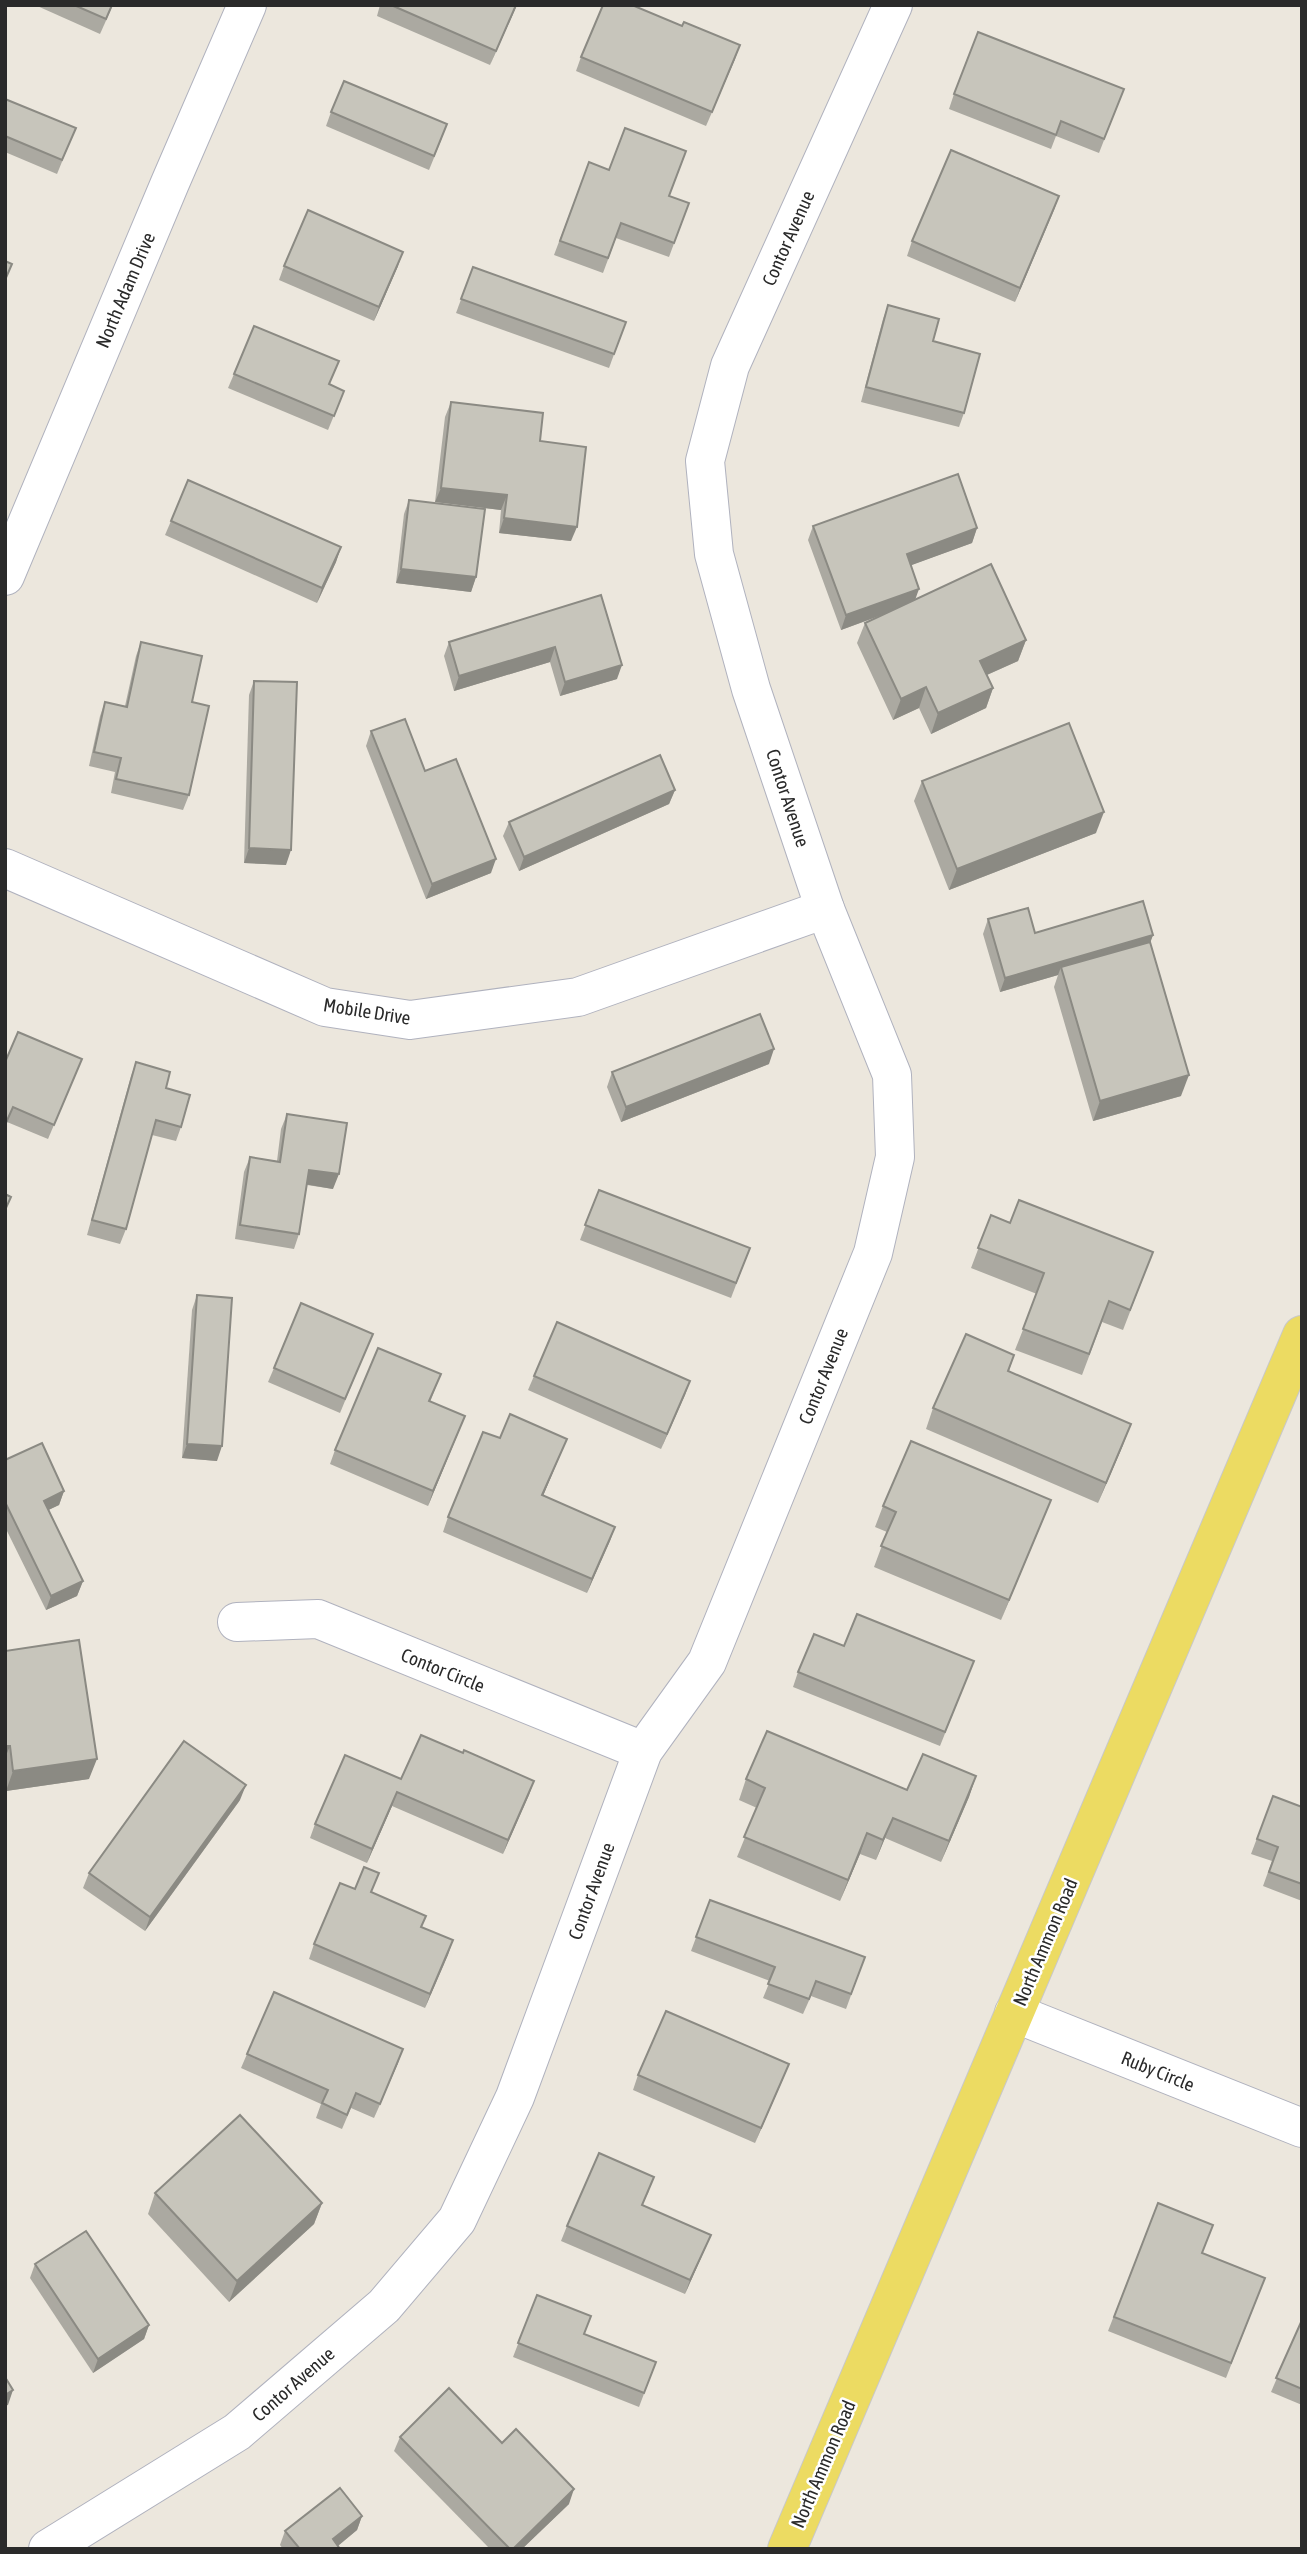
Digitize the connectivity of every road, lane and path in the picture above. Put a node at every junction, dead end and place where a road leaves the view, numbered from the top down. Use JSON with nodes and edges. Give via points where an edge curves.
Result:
{"nodes":[{"id":1,"x":247,"y":5,"type":"edge"},
{"id":2,"x":893,"y":5,"type":"edge"},
{"id":3,"x":5,"y":576,"type":"edge"},
{"id":4,"x":5,"y":868,"type":"edge"},
{"id":5,"x":825,"y":909,"type":"junction"},
{"id":6,"x":1302,"y":1335,"type":"edge"},
{"id":7,"x":237,"y":1622,"type":"dead end"},
{"id":8,"x":643,"y":1751,"type":"junction"},
{"id":9,"x":1014,"y":2013,"type":"junction"},
{"id":10,"x":1302,"y":2128,"type":"edge"},
{"id":11,"x":48,"y":2549,"type":"edge"},
{"id":12,"x":787,"y":2549,"type":"edge"}],
"edges":[{"from":1,"to":3,"type":"street","name":"North Adam Drive"},
{"from":2,"to":5,"type":"street","name":"Contor Avenue","via":[[730,366],[705,461],[714,554],[751,689]]},
{"from":4,"to":5,"type":"street","name":"Mobile Drive","via":[[325,1007],[410,1020],[578,997]]},
{"from":5,"to":8,"type":"street","name":"Contor Avenue","via":[[891,1075],[895,1157],[873,1253],[707,1662]]},
{"from":6,"to":9,"type":"main road","name":"North Ammon Road"},
{"from":7,"to":8,"type":"street","name":"Contor Circle","via":[[318,1619]]},
{"from":8,"to":11,"type":"street","name":"Contor Avenue","via":[[515,2097],[457,2220],[384,2306],[237,2432]]},
{"from":9,"to":10,"type":"street","name":"Ruby Circle"},
{"from":9,"to":12,"type":"main road","name":"North Ammon Road"}]}
